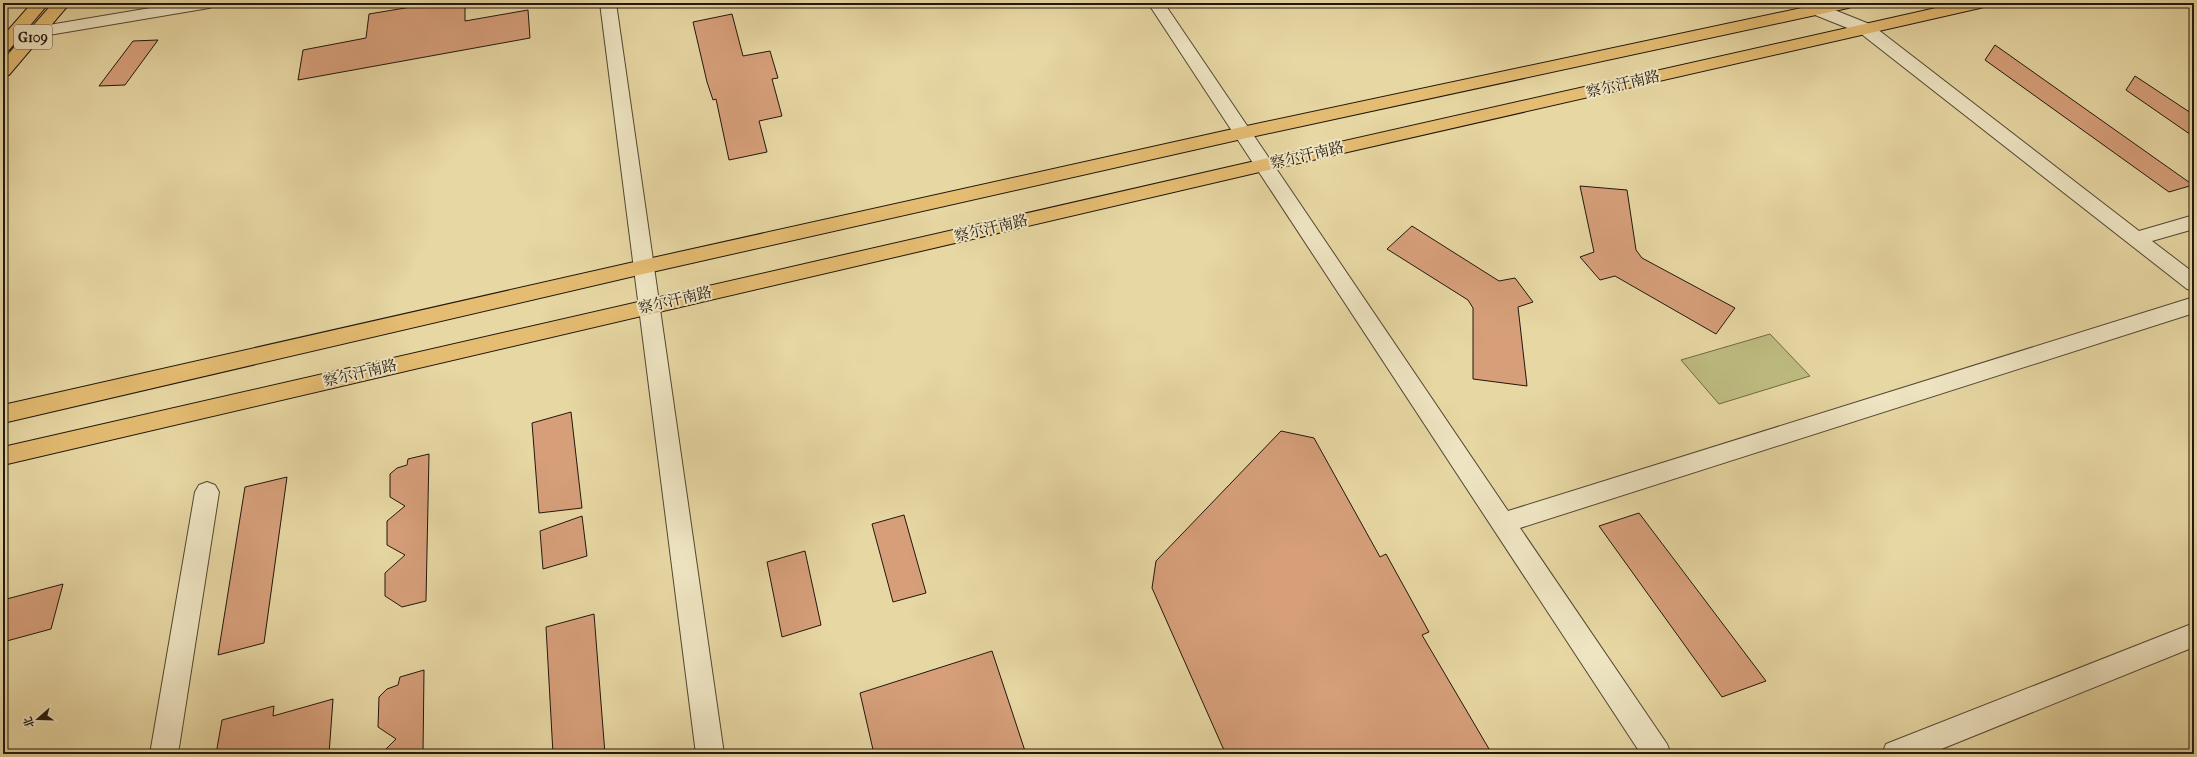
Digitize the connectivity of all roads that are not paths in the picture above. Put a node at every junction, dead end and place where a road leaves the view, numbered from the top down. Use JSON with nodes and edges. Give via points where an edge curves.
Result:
{"nodes":[{"id":1,"x":41,"y":3,"type":"edge"},
{"id":2,"x":62,"y":3,"type":"edge"},
{"id":3,"x":209,"y":3,"type":"edge"},
{"id":4,"x":608,"y":3,"type":"edge"},
{"id":5,"x":1156,"y":3,"type":"edge"},
{"id":6,"x":1848,"y":3,"type":"edge"},
{"id":7,"x":1980,"y":3,"type":"edge"},
{"id":8,"x":1811,"y":6,"type":"edge"},
{"id":9,"x":1866,"y":29,"type":"junction"},
{"id":10,"x":37,"y":32,"type":"junction"},
{"id":11,"x":3,"y":46,"type":"edge"},
{"id":12,"x":3,"y":71,"type":"edge"},
{"id":13,"x":1242,"y":133,"type":"junction"},
{"id":14,"x":1264,"y":165,"type":"junction"},
{"id":15,"x":2194,"y":222,"type":"edge"},
{"id":16,"x":2136,"y":239,"type":"junction"},
{"id":17,"x":643,"y":267,"type":"junction"},
{"id":18,"x":2194,"y":284,"type":"edge"},
{"id":19,"x":2194,"y":305,"type":"edge"},
{"id":20,"x":649,"y":306,"type":"junction"},
{"id":21,"x":3,"y":414,"type":"edge"},
{"id":22,"x":3,"y":456,"type":"edge"},
{"id":23,"x":207,"y":492,"type":"dead end"},
{"id":24,"x":1502,"y":523,"type":"junction"},
{"id":25,"x":2194,"y":634,"type":"edge"},
{"id":26,"x":164,"y":754,"type":"edge"},
{"id":27,"x":710,"y":754,"type":"edge"},
{"id":28,"x":1657,"y":754,"type":"edge"},
{"id":29,"x":1896,"y":754,"type":"edge"}],
"edges":[{"from":1,"to":11,"type":"main road","number":"G109"},
{"from":2,"to":10,"type":"main road","number":"G109"},
{"from":3,"to":10,"type":"street"},
{"from":4,"to":17,"type":"street"},
{"from":5,"to":13,"type":"street"},
{"from":6,"to":8,"type":"main road","name":"察尔汗南路"},
{"from":7,"to":9,"type":"main road","name":"察尔汗南路"},
{"from":8,"to":9,"type":"street"},
{"from":8,"to":13,"type":"main road","name":"察尔汗南路"},
{"from":9,"to":14,"type":"main road","name":"察尔汗南路"},
{"from":9,"to":16,"type":"street"},
{"from":10,"to":12,"type":"main road","number":"G109"},
{"from":13,"to":14,"type":"street"},
{"from":13,"to":17,"type":"main road","name":"察尔汗南路"},
{"from":14,"to":20,"type":"main road","name":"察尔汗南路"},
{"from":14,"to":24,"type":"street"},
{"from":15,"to":16,"type":"street"},
{"from":16,"to":18,"type":"street"},
{"from":17,"to":20,"type":"street"},
{"from":17,"to":21,"type":"main road","name":"察尔汗南路"},
{"from":19,"to":24,"type":"street"},
{"from":20,"to":22,"type":"main road","name":"察尔汗南路"},
{"from":20,"to":27,"type":"street"},
{"from":23,"to":26,"type":"street"},
{"from":24,"to":28,"type":"street"},
{"from":25,"to":29,"type":"street"}]}
